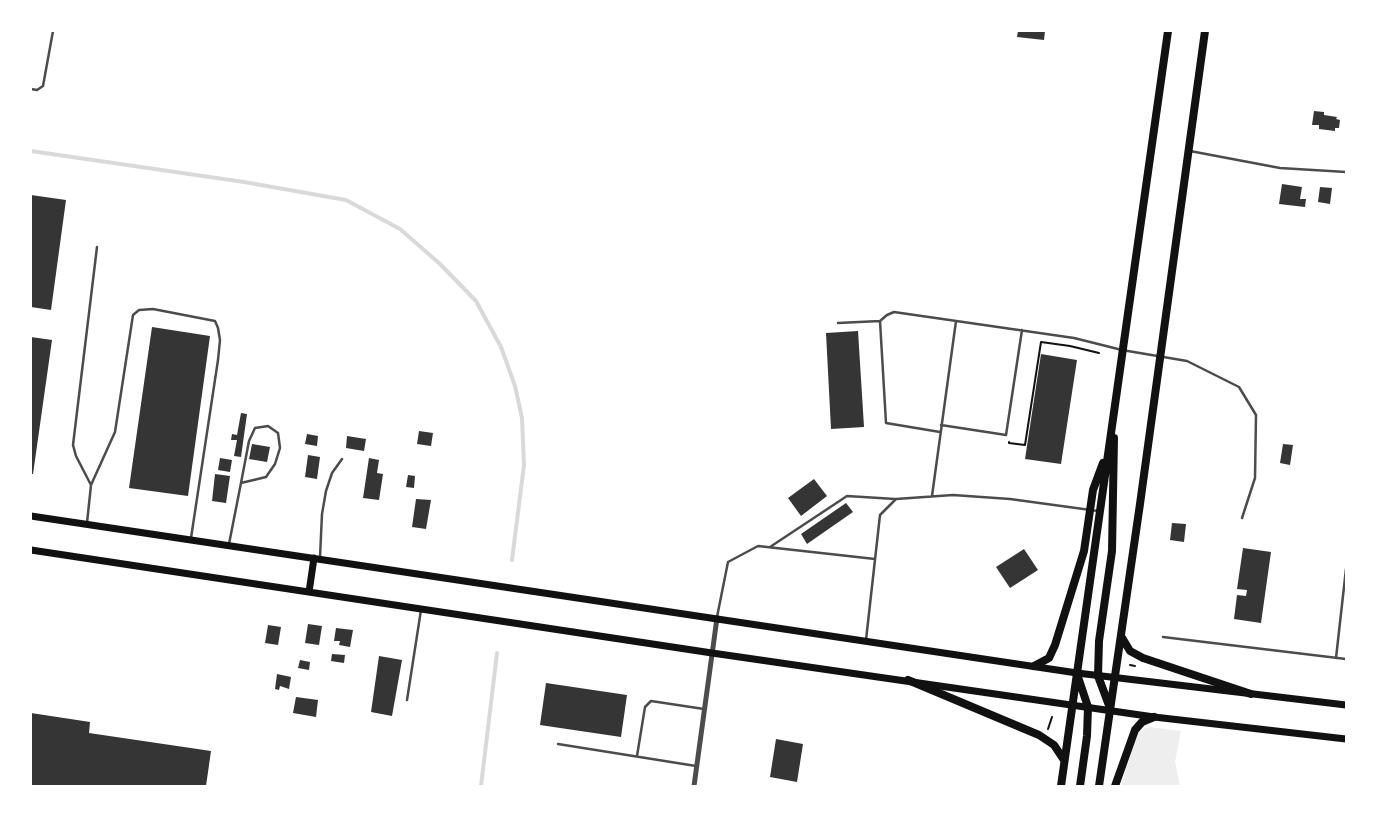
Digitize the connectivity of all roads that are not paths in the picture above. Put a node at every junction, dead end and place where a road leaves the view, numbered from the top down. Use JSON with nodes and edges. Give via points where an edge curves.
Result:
{"nodes":[{"id":1,"x":53,"y":31,"type":"edge"},
{"id":2,"x":1168,"y":31,"type":"edge"},
{"id":3,"x":1205,"y":31,"type":"edge"},
{"id":4,"x":31,"y":89,"type":"edge"},
{"id":5,"x":1188,"y":151,"type":"junction"},
{"id":6,"x":1346,"y":172,"type":"edge"},
{"id":7,"x":97,"y":247,"type":"dead end"},
{"id":8,"x":956,"y":320,"type":"junction"},
{"id":9,"x":880,"y":321,"type":"junction"},
{"id":10,"x":838,"y":323,"type":"dead end"},
{"id":11,"x":1022,"y":330,"type":"junction"},
{"id":12,"x":1122,"y":350,"type":"junction"},
{"id":13,"x":1160,"y":356,"type":"junction"},
{"id":14,"x":1114,"y":408,"type":"junction"},
{"id":15,"x":941,"y":425,"type":"junction"},
{"id":16,"x":940,"y":432,"type":"junction"},
{"id":17,"x":1108,"y":447,"type":"junction"},
{"id":18,"x":342,"y":459,"type":"dead end"},
{"id":19,"x":241,"y":483,"type":"junction"},
{"id":20,"x":91,"y":485,"type":"junction"},
{"id":21,"x":932,"y":496,"type":"junction"},
{"id":22,"x":896,"y":499,"type":"junction"},
{"id":23,"x":1090,"y":510,"type":"junction"},
{"id":24,"x":1100,"y":511,"type":"junction"},
{"id":25,"x":31,"y":516,"type":"edge"},
{"id":26,"x":1242,"y":518,"type":"dead end"},
{"id":27,"x":86,"y":524,"type":"junction"},
{"id":28,"x":190,"y":540,"type":"junction"},
{"id":29,"x":229,"y":546,"type":"junction"},
{"id":30,"x":769,"y":547,"type":"junction"},
{"id":31,"x":31,"y":550,"type":"edge"},
{"id":32,"x":317,"y":559,"type":"junction"},
{"id":33,"x":875,"y":559,"type":"junction"},
{"id":34,"x":1346,"y":569,"type":"edge"},
{"id":35,"x":309,"y":592,"type":"junction"},
{"id":36,"x":421,"y":609,"type":"junction"},
{"id":37,"x":717,"y":618,"type":"junction"},
{"id":38,"x":1121,"y":636,"type":"junction"},
{"id":39,"x":1163,"y":637,"type":"dead end"},
{"id":40,"x":866,"y":641,"type":"junction"},
{"id":41,"x":712,"y":653,"type":"junction"},
{"id":42,"x":1336,"y":658,"type":"junction"},
{"id":43,"x":1346,"y":659,"type":"edge"},
{"id":44,"x":1034,"y":666,"type":"junction"},
{"id":45,"x":1077,"y":672,"type":"junction"},
{"id":46,"x":1098,"y":676,"type":"junction"},
{"id":47,"x":1115,"y":678,"type":"junction"},
{"id":48,"x":908,"y":680,"type":"junction"},
{"id":49,"x":1251,"y":694,"type":"junction"},
{"id":50,"x":407,"y":700,"type":"dead end"},
{"id":51,"x":1072,"y":704,"type":"junction"},
{"id":52,"x":1346,"y":705,"type":"edge"},
{"id":53,"x":1088,"y":706,"type":"junction"},
{"id":54,"x":704,"y":709,"type":"junction"},
{"id":55,"x":1110,"y":710,"type":"junction"},
{"id":56,"x":1154,"y":717,"type":"junction"},
{"id":57,"x":1346,"y":739,"type":"edge"},
{"id":58,"x":558,"y":744,"type":"dead end"},
{"id":59,"x":637,"y":756,"type":"junction"},
{"id":60,"x":1064,"y":760,"type":"junction"},
{"id":61,"x":696,"y":766,"type":"junction"},
{"id":62,"x":694,"y":786,"type":"edge"},
{"id":63,"x":1061,"y":786,"type":"edge"},
{"id":64,"x":1080,"y":786,"type":"edge"},
{"id":65,"x":1099,"y":786,"type":"edge"},
{"id":66,"x":1115,"y":786,"type":"edge"}],
"edges":[{"from":1,"to":4,"type":"lane","via":[[43,86]]},
{"from":2,"to":12,"type":"main road"},
{"from":3,"to":5,"type":"main road"},
{"from":5,"to":6,"type":"lane","via":[[1280,168]]},
{"from":5,"to":13,"type":"main road"},
{"from":7,"to":20,"type":"lane","via":[[73,444]]},
{"from":8,"to":9,"type":"lane","via":[[894,312]]},
{"from":8,"to":11,"type":"lane"},
{"from":8,"to":15,"type":"lane"},
{"from":9,"to":10,"type":"lane"},
{"from":9,"to":16,"type":"lane","via":[[886,423]]},
{"from":11,"to":12,"type":"lane"},
{"from":11,"to":15,"type":"lane","via":[[1006,435]]},
{"from":12,"to":13,"type":"lane"},
{"from":12,"to":14,"type":"main road"},
{"from":13,"to":26,"type":"lane","via":[[1187,361],[1239,387],[1256,415],[1254,478]]},
{"from":13,"to":38,"type":"main road"},
{"from":14,"to":17,"type":"main road"},
{"from":14,"to":46,"type":"main road","via":[[1112,551],[1099,641]]},
{"from":15,"to":16,"type":"lane"},
{"from":16,"to":21,"type":"lane"},
{"from":17,"to":23,"type":"main road","via":[[1093,490]]},
{"from":17,"to":24,"type":"main road"},
{"from":18,"to":32,"type":"lane","via":[[332,473],[326,492]]},
{"from":19,"to":19,"type":"lane","via":[[255,428],[268,426],[278,432],[280,448],[275,464],[266,477]]},
{"from":19,"to":29,"type":"lane"},
{"from":20,"to":27,"type":"lane"},
{"from":20,"to":28,"type":"lane","via":[[115,432],[133,315],[139,310],[153,310],[215,321],[220,340],[218,360]]},
{"from":21,"to":22,"type":"lane"},
{"from":21,"to":23,"type":"lane","via":[[1010,499]]},
{"from":22,"to":30,"type":"lane","via":[[847,496]]},
{"from":22,"to":33,"type":"lane","via":[[880,516]]},
{"from":23,"to":24,"type":"lane"},
{"from":23,"to":44,"type":"main road","via":[[1084,551],[1055,645],[1049,658]]},
{"from":24,"to":45,"type":"main road"},
{"from":25,"to":27,"type":"main road"},
{"from":27,"to":28,"type":"main road"},
{"from":28,"to":29,"type":"main road"},
{"from":29,"to":32,"type":"main road"},
{"from":30,"to":33,"type":"lane"},
{"from":30,"to":37,"type":"lane","via":[[758,546],[728,562]]},
{"from":31,"to":35,"type":"main road"},
{"from":32,"to":35,"type":"main road"},
{"from":32,"to":37,"type":"main road"},
{"from":33,"to":40,"type":"lane"},
{"from":34,"to":42,"type":"lane"},
{"from":35,"to":36,"type":"main road"},
{"from":36,"to":41,"type":"main road"},
{"from":36,"to":50,"type":"lane"},
{"from":37,"to":40,"type":"main road"},
{"from":37,"to":41,"type":"street"},
{"from":38,"to":47,"type":"main road"},
{"from":38,"to":49,"type":"main road","via":[[1130,651],[1143,658]]},
{"from":39,"to":42,"type":"lane"},
{"from":40,"to":44,"type":"main road"},
{"from":41,"to":48,"type":"main road"},
{"from":41,"to":54,"type":"street"},
{"from":42,"to":43,"type":"lane"},
{"from":44,"to":45,"type":"main road"},
{"from":45,"to":46,"type":"main road"},
{"from":45,"to":51,"type":"main road"},
{"from":45,"to":53,"type":"main road"},
{"from":46,"to":47,"type":"main road"},
{"from":46,"to":55,"type":"main road"},
{"from":47,"to":49,"type":"main road"},
{"from":47,"to":55,"type":"main road"},
{"from":48,"to":51,"type":"main road"},
{"from":48,"to":60,"type":"main road","via":[[1039,735],[1054,745]]},
{"from":49,"to":52,"type":"main road"},
{"from":51,"to":53,"type":"main road"},
{"from":51,"to":60,"type":"main road"},
{"from":53,"to":55,"type":"main road"},
{"from":53,"to":64,"type":"main road"},
{"from":54,"to":59,"type":"lane","via":[[651,701],[645,707]]},
{"from":54,"to":61,"type":"street"},
{"from":55,"to":56,"type":"main road"},
{"from":55,"to":65,"type":"main road"},
{"from":56,"to":57,"type":"main road"},
{"from":56,"to":66,"type":"main road","via":[[1134,730]]},
{"from":58,"to":59,"type":"lane"},
{"from":59,"to":61,"type":"lane"},
{"from":60,"to":63,"type":"main road"},
{"from":61,"to":62,"type":"street"}]}
